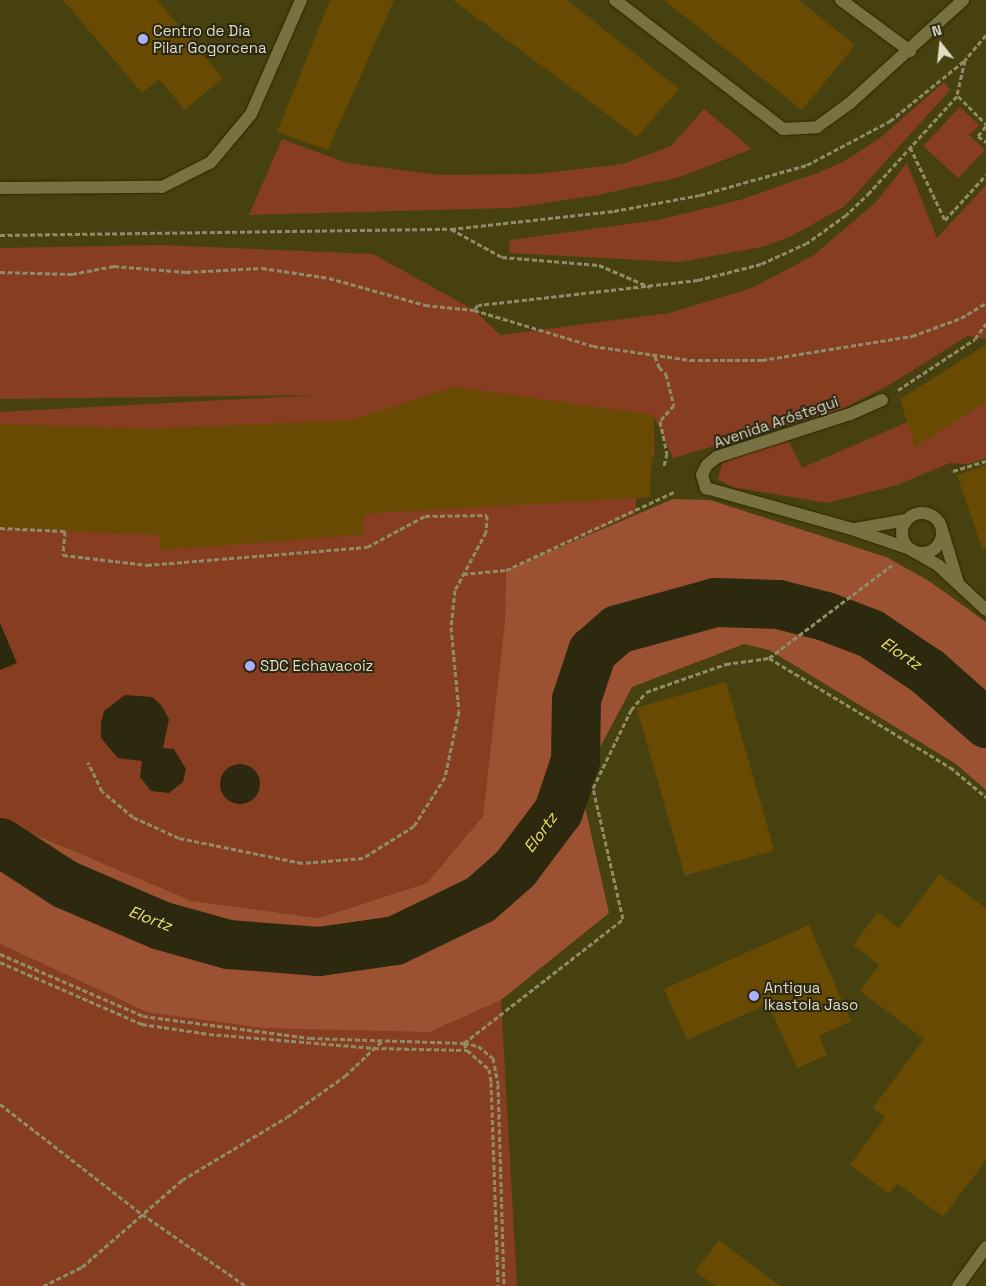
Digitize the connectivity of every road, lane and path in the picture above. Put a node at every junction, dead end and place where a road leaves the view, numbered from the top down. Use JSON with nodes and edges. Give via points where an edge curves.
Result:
{"nodes":[{"id":1,"x":301,"y":0,"type":"edge"},
{"id":2,"x":615,"y":0,"type":"edge"},
{"id":3,"x":841,"y":0,"type":"edge"},
{"id":4,"x":962,"y":0,"type":"edge"},
{"id":5,"x":986,"y":35,"type":"edge"},
{"id":6,"x":910,"y":51,"type":"junction"},
{"id":7,"x":964,"y":60,"type":"junction"},
{"id":8,"x":958,"y":96,"type":"junction"},
{"id":9,"x":986,"y":125,"type":"edge"},
{"id":10,"x":986,"y":142,"type":"edge"},
{"id":11,"x":910,"y":147,"type":"junction"},
{"id":12,"x":986,"y":175,"type":"edge"},
{"id":13,"x":0,"y":188,"type":"edge"},
{"id":14,"x":451,"y":229,"type":"junction"},
{"id":15,"x":0,"y":235,"type":"edge"},
{"id":16,"x":0,"y":272,"type":"edge"},
{"id":17,"x":651,"y":287,"type":"junction"},
{"id":18,"x":986,"y":302,"type":"edge"},
{"id":19,"x":474,"y":310,"type":"junction"},
{"id":20,"x":986,"y":323,"type":"edge"},
{"id":21,"x":655,"y":356,"type":"junction"},
{"id":22,"x":882,"y":400,"type":"joint"},
{"id":23,"x":986,"y":460,"type":"edge"},
{"id":24,"x":664,"y":466,"type":"dead end"},
{"id":25,"x":953,"y":471,"type":"dead end"},
{"id":26,"x":674,"y":492,"type":"dead end"},
{"id":27,"x":906,"y":520,"type":"junction"},
{"id":28,"x":0,"y":528,"type":"edge"},
{"id":29,"x":942,"y":528,"type":"junction"},
{"id":30,"x":852,"y":529,"type":"junction"},
{"id":31,"x":905,"y":554,"type":"junction"},
{"id":32,"x":462,"y":574,"type":"junction"},
{"id":33,"x":958,"y":583,"type":"junction"},
{"id":34,"x":986,"y":610,"type":"edge"},
{"id":35,"x":769,"y":658,"type":"junction"},
{"id":36,"x":88,"y":762,"type":"dead end"},
{"id":37,"x":986,"y":797,"type":"edge"},
{"id":38,"x":0,"y":954,"type":"edge"},
{"id":39,"x":0,"y":962,"type":"edge"},
{"id":40,"x":382,"y":1042,"type":"junction"},
{"id":41,"x":464,"y":1042,"type":"junction"},
{"id":42,"x":374,"y":1048,"type":"junction"},
{"id":43,"x":467,"y":1050,"type":"junction"},
{"id":44,"x":0,"y":1104,"type":"edge"},
{"id":45,"x":142,"y":1214,"type":"junction"},
{"id":46,"x":986,"y":1247,"type":"edge"},
{"id":47,"x":43,"y":1286,"type":"edge"},
{"id":48,"x":246,"y":1286,"type":"edge"},
{"id":49,"x":498,"y":1286,"type":"edge"},
{"id":50,"x":504,"y":1286,"type":"edge"},
{"id":51,"x":958,"y":1286,"type":"edge"}],
"edges":[{"from":1,"to":13,"type":"street","via":[[250,114],[211,162],[162,187]]},
{"from":2,"to":6,"type":"street","via":[[783,129],[817,127]]},
{"from":3,"to":6,"type":"street"},
{"from":4,"to":6,"type":"street"},
{"from":5,"to":7,"type":"path"},
{"from":7,"to":8,"type":"path"},
{"from":7,"to":14,"type":"path","via":[[890,121],[849,145],[798,168],[700,195],[614,211]]},
{"from":8,"to":9,"type":"path"},
{"from":8,"to":11,"type":"path"},
{"from":9,"to":10,"type":"path","via":[[978,136]]},
{"from":11,"to":12,"type":"path","via":[[945,220]]},
{"from":11,"to":17,"type":"path","via":[[846,215],[807,243],[761,264]]},
{"from":14,"to":15,"type":"path"},
{"from":14,"to":17,"type":"path","via":[[502,257],[600,265]]},
{"from":16,"to":19,"type":"path","via":[[72,274],[114,266],[186,272],[262,268],[329,278],[425,305]]},
{"from":17,"to":19,"type":"path","via":[[478,305]]},
{"from":18,"to":21,"type":"path","via":[[961,318],[912,336],[838,350],[762,360]]},
{"from":19,"to":21,"type":"path","via":[[593,346]]},
{"from":20,"to":22,"type":"path","via":[[975,339]]},
{"from":21,"to":24,"type":"path","via":[[666,374],[674,405],[660,421],[667,453]]},
{"from":22,"to":30,"type":"street","name":"Avenida Aróstegui","via":[[850,414],[717,457],[707,465],[702,476],[706,488]]},
{"from":23,"to":25,"type":"path"},
{"from":26,"to":32,"type":"path","via":[[506,570]]},
{"from":27,"to":29,"type":"street","name":"Avenida Aróstegui","via":[[916,513],[929,513]]},
{"from":27,"to":30,"type":"street","name":"Avenida Aróstegui"},
{"from":27,"to":31,"type":"street","via":[[902,539]]},
{"from":28,"to":32,"type":"path","via":[[65,531],[63,555],[147,565],[367,546],[424,516],[487,515],[486,532]]},
{"from":29,"to":31,"type":"street","name":"Avenida Aróstegui","via":[[943,535],[936,548],[924,553]]},
{"from":29,"to":33,"type":"street","name":"Avenida Aróstegui"},
{"from":30,"to":31,"type":"street","name":"Avenida Aróstegui"},
{"from":31,"to":33,"type":"street","name":"Avenida Aróstegui","via":[[939,566]]},
{"from":31,"to":35,"type":"path"},
{"from":32,"to":36,"type":"path","via":[[455,590],[451,627],[459,712],[445,777],[414,826],[362,858],[302,863],[179,838],[133,817],[102,791]]},
{"from":33,"to":34,"type":"street","name":"Avenida Aróstegui"},
{"from":35,"to":37,"type":"path","via":[[950,767]]},
{"from":35,"to":41,"type":"path","via":[[726,664],[646,692],[638,699],[592,788],[623,919]]},
{"from":38,"to":40,"type":"path","via":[[143,1016],[216,1028]]},
{"from":39,"to":42,"type":"path","via":[[142,1024],[209,1034]]},
{"from":40,"to":41,"type":"path"},
{"from":40,"to":42,"type":"path"},
{"from":41,"to":43,"type":"path"},
{"from":41,"to":50,"type":"path","via":[[478,1046],[493,1058],[498,1084]]},
{"from":42,"to":43,"type":"path"},
{"from":42,"to":45,"type":"path","via":[[338,1081],[287,1117],[182,1180]]},
{"from":43,"to":49,"type":"path","via":[[489,1069],[491,1082]]},
{"from":44,"to":45,"type":"path"},
{"from":45,"to":47,"type":"path","via":[[82,1267]]},
{"from":45,"to":48,"type":"path"},
{"from":46,"to":51,"type":"street"}]}
